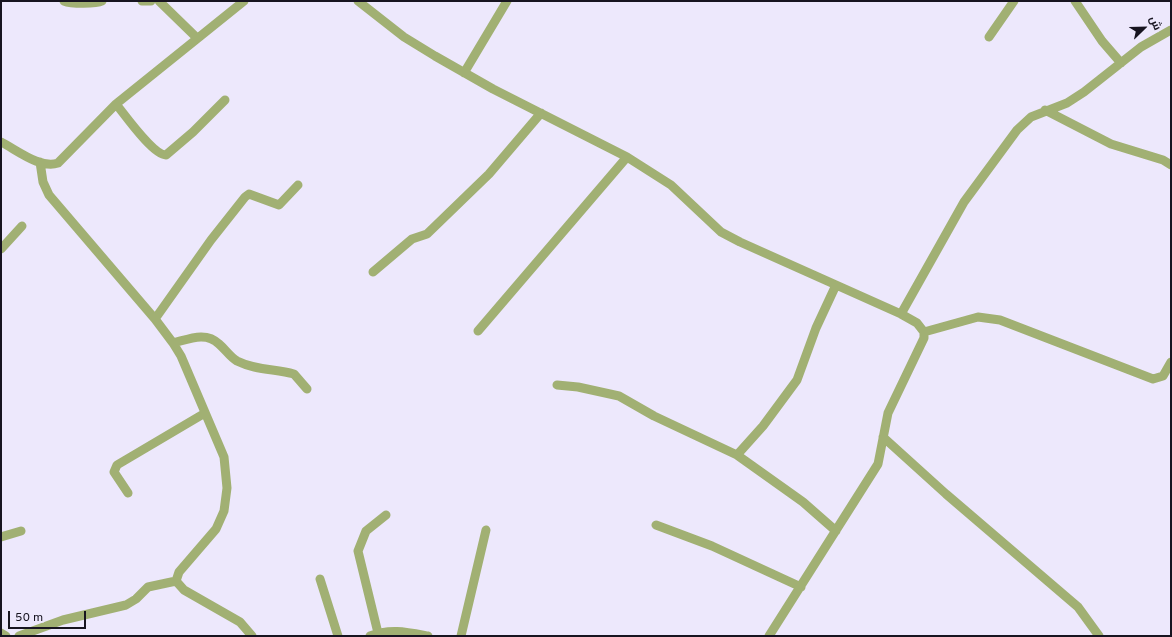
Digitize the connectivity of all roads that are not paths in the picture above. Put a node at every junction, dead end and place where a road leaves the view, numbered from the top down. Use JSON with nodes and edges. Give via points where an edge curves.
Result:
{"nodes":[{"id":1,"x":64,"y":1,"type":"edge"},
{"id":2,"x":102,"y":1,"type":"edge"},
{"id":3,"x":142,"y":1,"type":"edge"},
{"id":4,"x":151,"y":1,"type":"edge"},
{"id":5,"x":159,"y":1,"type":"edge"},
{"id":6,"x":244,"y":1,"type":"edge"},
{"id":7,"x":507,"y":1,"type":"edge"},
{"id":8,"x":1014,"y":1,"type":"edge"},
{"id":9,"x":1075,"y":1,"type":"edge"},
{"id":10,"x":360,"y":2,"type":"edge"},
{"id":11,"x":1171,"y":30,"type":"edge"},
{"id":12,"x":989,"y":37,"type":"dead end"},
{"id":13,"x":197,"y":38,"type":"junction"},
{"id":14,"x":1121,"y":63,"type":"junction"},
{"id":15,"x":464,"y":73,"type":"junction"},
{"id":16,"x":224,"y":100,"type":"dead end"},
{"id":17,"x":116,"y":104,"type":"junction"},
{"id":18,"x":1045,"y":110,"type":"junction"},
{"id":19,"x":540,"y":113,"type":"junction"},
{"id":20,"x":1,"y":142,"type":"edge"},
{"id":21,"x":627,"y":157,"type":"junction"},
{"id":22,"x":40,"y":162,"type":"junction"},
{"id":23,"x":1171,"y":165,"type":"edge"},
{"id":24,"x":298,"y":184,"type":"dead end"},
{"id":25,"x":22,"y":226,"type":"dead end"},
{"id":26,"x":1,"y":248,"type":"edge"},
{"id":27,"x":373,"y":272,"type":"dead end"},
{"id":28,"x":836,"y":286,"type":"junction"},
{"id":29,"x":901,"y":314,"type":"junction"},
{"id":30,"x":156,"y":319,"type":"junction"},
{"id":31,"x":478,"y":331,"type":"dead end"},
{"id":32,"x":924,"y":332,"type":"junction"},
{"id":33,"x":173,"y":343,"type":"junction"},
{"id":34,"x":1171,"y":362,"type":"edge"},
{"id":35,"x":557,"y":385,"type":"dead end"},
{"id":36,"x":307,"y":389,"type":"dead end"},
{"id":37,"x":205,"y":413,"type":"junction"},
{"id":38,"x":883,"y":437,"type":"junction"},
{"id":39,"x":737,"y":455,"type":"junction"},
{"id":40,"x":128,"y":493,"type":"dead end"},
{"id":41,"x":386,"y":515,"type":"dead end"},
{"id":42,"x":656,"y":525,"type":"dead end"},
{"id":43,"x":21,"y":530,"type":"dead end"},
{"id":44,"x":486,"y":530,"type":"dead end"},
{"id":45,"x":836,"y":531,"type":"junction"},
{"id":46,"x":1,"y":537,"type":"edge"},
{"id":47,"x":320,"y":579,"type":"dead end"},
{"id":48,"x":176,"y":582,"type":"junction"},
{"id":49,"x":801,"y":586,"type":"junction"},
{"id":50,"x":1,"y":633,"type":"edge"},
{"id":51,"x":374,"y":634,"type":"edge"},
{"id":52,"x":249,"y":635,"type":"edge"},
{"id":53,"x":6,"y":636,"type":"edge"},
{"id":54,"x":19,"y":636,"type":"edge"},
{"id":55,"x":338,"y":636,"type":"edge"},
{"id":56,"x":428,"y":636,"type":"edge"},
{"id":57,"x":461,"y":636,"type":"edge"},
{"id":58,"x":769,"y":636,"type":"edge"},
{"id":59,"x":1099,"y":636,"type":"edge"}],
"edges":[{"from":1,"to":2,"type":"street","via":[[72,4]]},
{"from":3,"to":4,"type":"street"},
{"from":5,"to":13,"type":"street"},
{"from":6,"to":13,"type":"street"},
{"from":7,"to":15,"type":"street"},
{"from":8,"to":12,"type":"street"},
{"from":9,"to":14,"type":"street","via":[[1102,41]]},
{"from":10,"to":15,"type":"street","via":[[404,37]]},
{"from":11,"to":14,"type":"street","via":[[1141,47]]},
{"from":13,"to":17,"type":"street"},
{"from":14,"to":18,"type":"street","via":[[1067,103]]},
{"from":15,"to":19,"type":"street"},
{"from":16,"to":17,"type":"street","via":[[166,155],[151,144]]},
{"from":17,"to":22,"type":"street","via":[[58,163],[51,165]]},
{"from":18,"to":23,"type":"street","via":[[1111,144],[1163,160]]},
{"from":18,"to":29,"type":"street","via":[[1017,130],[964,202]]},
{"from":19,"to":21,"type":"street"},
{"from":19,"to":27,"type":"street","via":[[489,174],[433,229],[412,239]]},
{"from":20,"to":22,"type":"street"},
{"from":21,"to":28,"type":"street","via":[[671,185],[722,232]]},
{"from":21,"to":31,"type":"street"},
{"from":22,"to":30,"type":"street","via":[[43,182],[49,195]]},
{"from":24,"to":30,"type":"street","via":[[279,205],[254,195],[249,194],[245,197]]},
{"from":25,"to":26,"type":"street"},
{"from":28,"to":29,"type":"street"},
{"from":28,"to":39,"type":"street","via":[[816,328],[797,380],[763,426]]},
{"from":29,"to":32,"type":"street","via":[[917,323]]},
{"from":30,"to":33,"type":"street"},
{"from":32,"to":34,"type":"street","via":[[978,317],[987,317],[1153,379],[1163,376]]},
{"from":32,"to":38,"type":"street","via":[[924,338],[888,413]]},
{"from":33,"to":36,"type":"street","via":[[200,336],[207,337],[220,344],[237,361],[257,368],[294,374]]},
{"from":33,"to":37,"type":"street"},
{"from":35,"to":39,"type":"street","via":[[620,396],[654,416]]},
{"from":37,"to":40,"type":"street","via":[[117,465],[114,472]]},
{"from":37,"to":48,"type":"street","via":[[224,457],[227,488],[224,511],[216,529],[179,572]]},
{"from":38,"to":45,"type":"street","via":[[878,464]]},
{"from":38,"to":59,"type":"street","via":[[1078,607]]},
{"from":39,"to":45,"type":"street","via":[[803,502]]},
{"from":41,"to":51,"type":"street","via":[[366,531],[358,550]]},
{"from":42,"to":49,"type":"street","via":[[712,546]]},
{"from":43,"to":46,"type":"street"},
{"from":44,"to":57,"type":"street"},
{"from":45,"to":49,"type":"street"},
{"from":47,"to":55,"type":"street"},
{"from":48,"to":52,"type":"street","via":[[184,590],[240,622]]},
{"from":48,"to":54,"type":"street","via":[[148,587],[126,605],[63,620]]},
{"from":49,"to":58,"type":"street"},
{"from":50,"to":53,"type":"street"},
{"from":51,"to":56,"type":"street","via":[[398,630]]}]}
